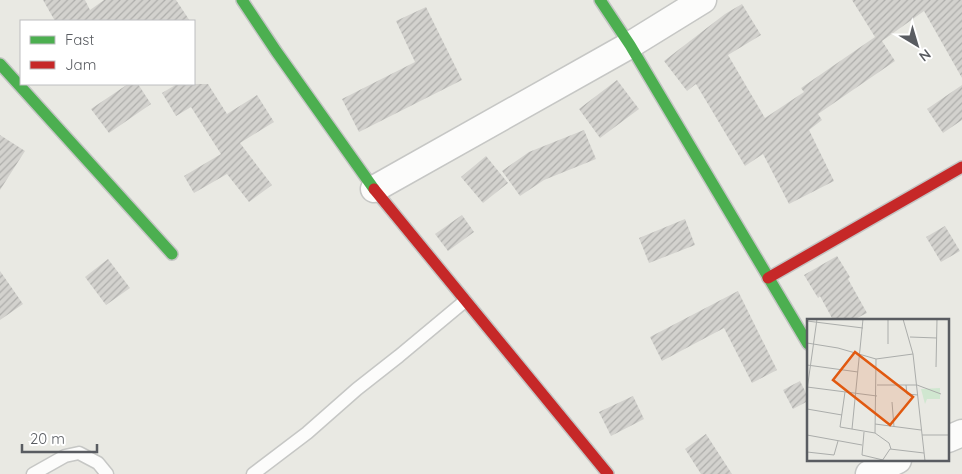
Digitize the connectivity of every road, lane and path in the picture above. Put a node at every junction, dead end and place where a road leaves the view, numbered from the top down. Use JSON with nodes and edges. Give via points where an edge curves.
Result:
{"nodes":[{"id":1,"x":242,"y":0,"type":"edge"},
{"id":2,"x":600,"y":0,"type":"edge"},
{"id":3,"x":703,"y":0,"type":"edge"},
{"id":4,"x":630,"y":45,"type":"junction"},
{"id":5,"x":0,"y":64,"type":"edge"},
{"id":6,"x":962,"y":167,"type":"edge"},
{"id":7,"x":374,"y":189,"type":"junction"},
{"id":8,"x":172,"y":254,"type":"dead end"},
{"id":9,"x":768,"y":278,"type":"junction"},
{"id":10,"x":465,"y":301,"type":"junction"},
{"id":11,"x":807,"y":342,"type":"edge"},
{"id":12,"x":962,"y":433,"type":"edge"},
{"id":13,"x":950,"y":438,"type":"edge"},
{"id":14,"x":33,"y":474,"type":"edge"},
{"id":15,"x":107,"y":474,"type":"edge"},
{"id":16,"x":253,"y":474,"type":"edge"},
{"id":17,"x":608,"y":474,"type":"edge"}],
"edges":[{"from":1,"to":7,"type":"street"},
{"from":2,"to":4,"type":"street"},
{"from":3,"to":4,"type":"street"},
{"from":4,"to":7,"type":"street"},
{"from":4,"to":9,"type":"street"},
{"from":5,"to":8,"type":"street"},
{"from":6,"to":9,"type":"street"},
{"from":7,"to":10,"type":"street"},
{"from":9,"to":11,"type":"street"},
{"from":10,"to":16,"type":"lane"},
{"from":10,"to":17,"type":"street"},
{"from":12,"to":13,"type":"street"},
{"from":14,"to":15,"type":"lane","via":[[65,456],[79,453],[98,463]]}]}
